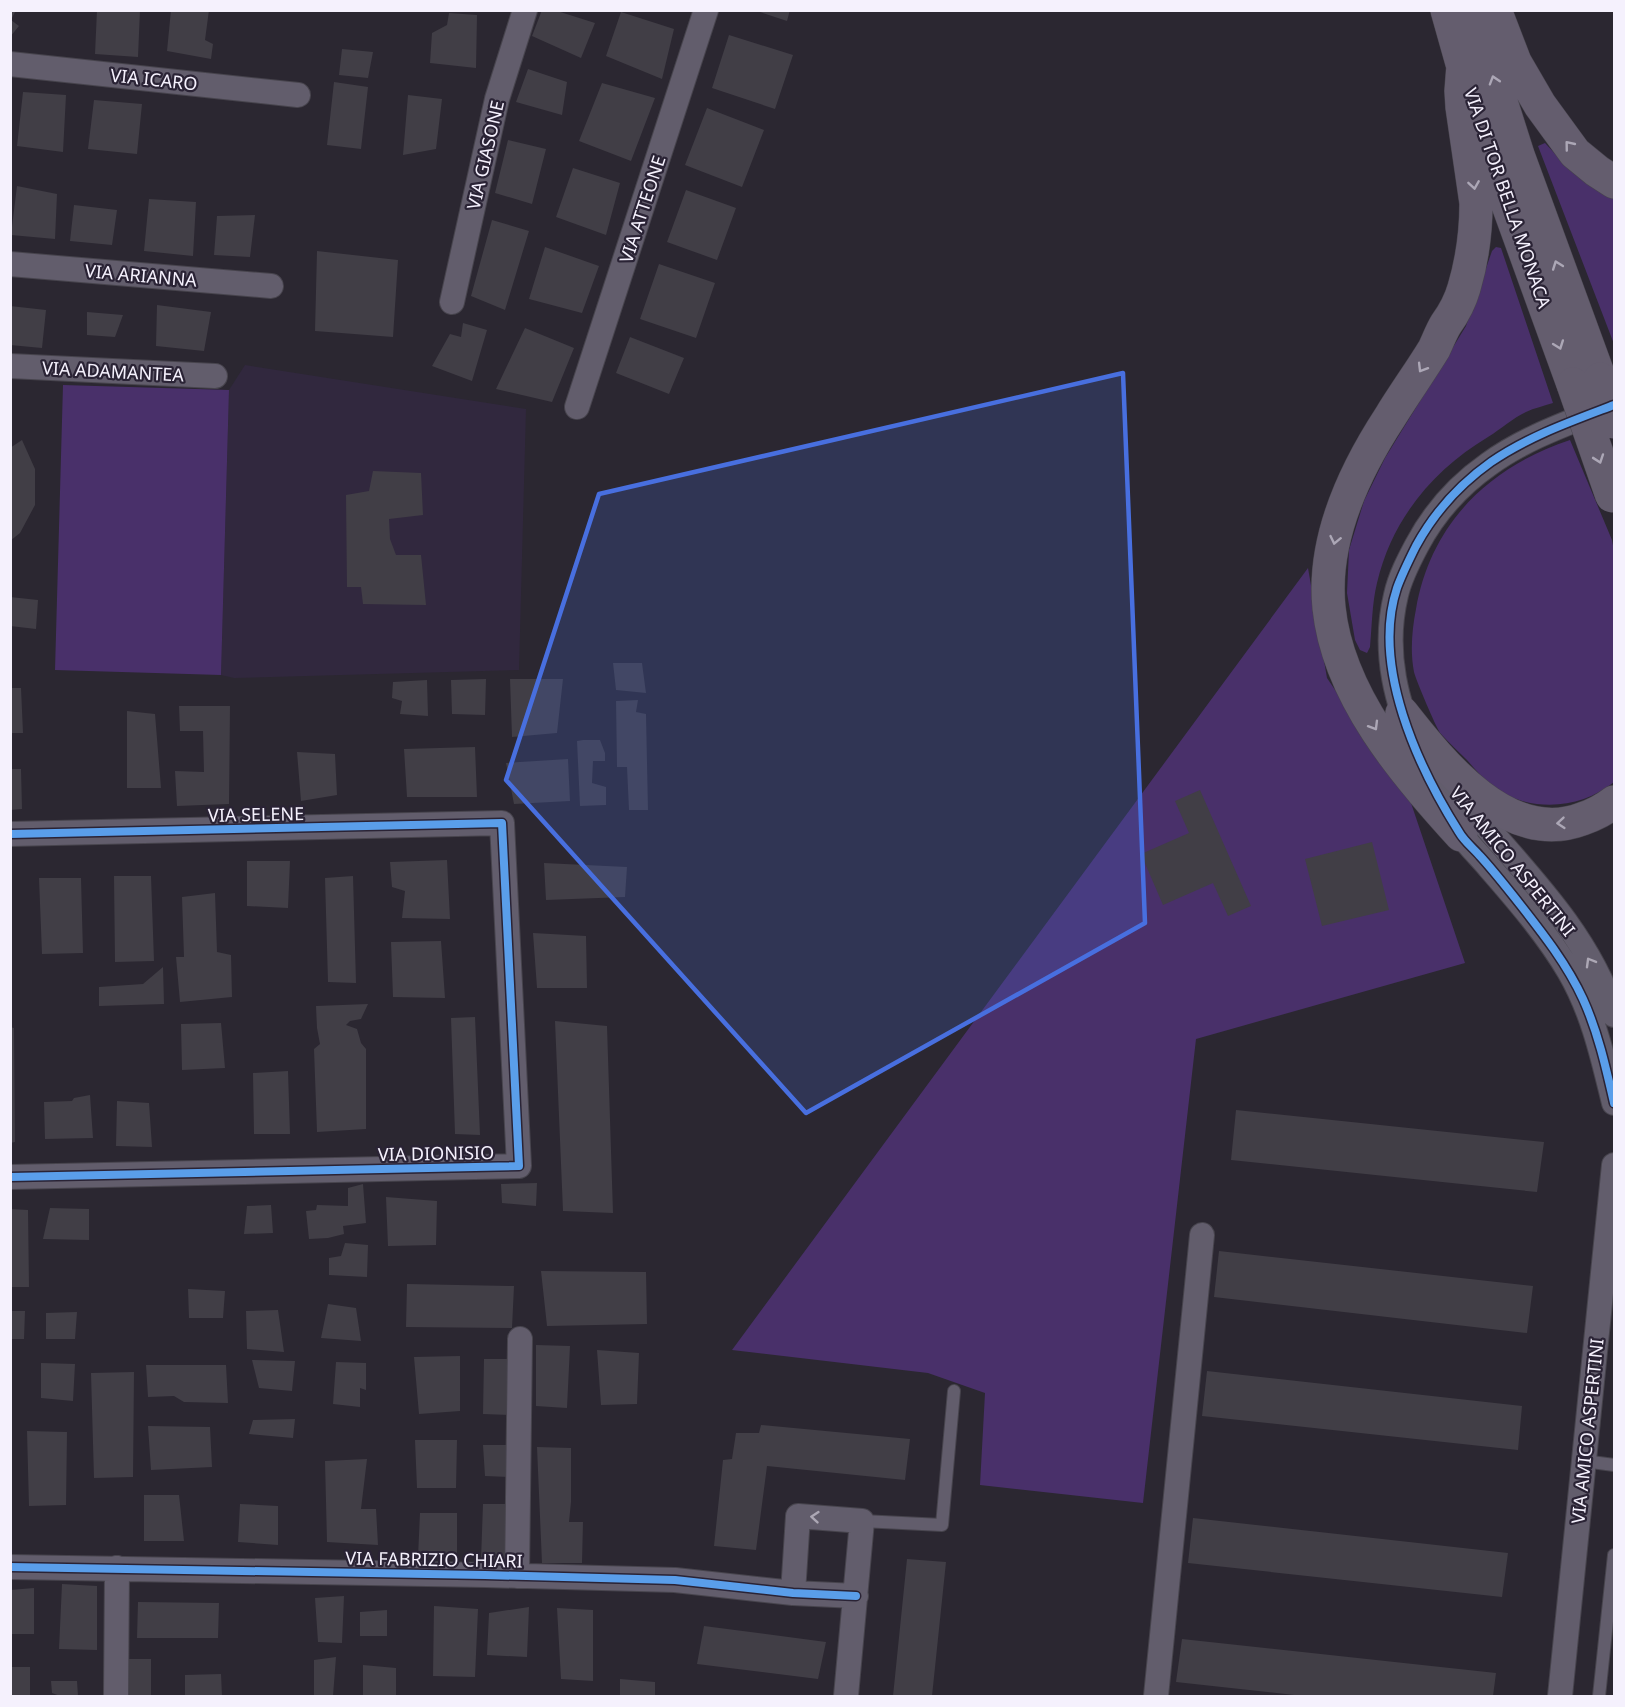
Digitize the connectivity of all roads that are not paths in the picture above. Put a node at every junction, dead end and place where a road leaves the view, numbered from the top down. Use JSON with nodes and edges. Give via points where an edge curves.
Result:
{"nodes":[{"id":1,"x":525,"y":10,"type":"edge"},
{"id":2,"x":706,"y":10,"type":"edge"},
{"id":3,"x":1447,"y":10,"type":"edge"},
{"id":4,"x":1477,"y":10,"type":"edge"},
{"id":5,"x":1496,"y":10,"type":"edge"},
{"id":6,"x":10,"y":64,"type":"edge"},
{"id":7,"x":1463,"y":65,"type":"junction"},
{"id":8,"x":298,"y":95,"type":"dead end"},
{"id":9,"x":1614,"y":182,"type":"edge"},
{"id":10,"x":10,"y":264,"type":"edge"},
{"id":11,"x":271,"y":286,"type":"dead end"},
{"id":12,"x":452,"y":302,"type":"dead end"},
{"id":13,"x":10,"y":366,"type":"edge"},
{"id":14,"x":215,"y":376,"type":"dead end"},
{"id":15,"x":1596,"y":389,"type":"edge"},
{"id":16,"x":577,"y":407,"type":"dead end"},
{"id":17,"x":1614,"y":422,"type":"edge"},
{"id":18,"x":1613,"y":500,"type":"edge"},
{"id":19,"x":1401,"y":713,"type":"junction"},
{"id":20,"x":1614,"y":802,"type":"edge"},
{"id":21,"x":502,"y":823,"type":"joint"},
{"id":22,"x":10,"y":834,"type":"edge"},
{"id":23,"x":1461,"y":835,"type":"junction"},
{"id":24,"x":1614,"y":1015,"type":"edge"},
{"id":25,"x":1614,"y":1103,"type":"edge"},
{"id":26,"x":1614,"y":1165,"type":"edge"},
{"id":27,"x":10,"y":1177,"type":"edge"},
{"id":28,"x":1202,"y":1235,"type":"dead end"},
{"id":29,"x":520,"y":1339,"type":"dead end"},
{"id":30,"x":954,"y":1391,"type":"dead end"},
{"id":31,"x":1584,"y":1461,"type":"junction"},
{"id":32,"x":1614,"y":1465,"type":"edge"},
{"id":33,"x":862,"y":1521,"type":"junction"},
{"id":34,"x":1614,"y":1556,"type":"edge"},
{"id":35,"x":10,"y":1567,"type":"edge"},
{"id":36,"x":117,"y":1568,"type":"junction"},
{"id":37,"x":517,"y":1576,"type":"junction"},
{"id":38,"x":793,"y":1593,"type":"junction"},
{"id":39,"x":856,"y":1596,"type":"junction"},
{"id":40,"x":116,"y":1696,"type":"edge"},
{"id":41,"x":846,"y":1696,"type":"edge"},
{"id":42,"x":1156,"y":1696,"type":"edge"},
{"id":43,"x":1560,"y":1696,"type":"edge"},
{"id":44,"x":1599,"y":1696,"type":"edge"}],
"edges":[{"from":1,"to":12,"type":"street","name":"VIA GIASONE","via":[[496,99]]},
{"from":2,"to":16,"type":"street","name":"VIA ATTEONE"},
{"from":3,"to":7,"type":"main road","name":"VIA DI TOR BELLA MONACA"},
{"from":15,"to":4,"type":"main road","name":"VIA DI TOR BELLA MONACA","one_way":true,"via":[[1491,70]]},
{"from":9,"to":5,"type":"main road","one_way":true,"via":[[1575,153],[1536,100],[1515,62]]},
{"from":6,"to":8,"type":"street","name":"VIA ICARO"},
{"from":7,"to":15,"type":"main road","name":"VIA DI TOR BELLA MONACA","one_way":true,"via":[[1496,172]]},
{"from":7,"to":23,"type":"main road","one_way":true,"via":[[1462,107],[1476,203],[1471,262],[1464,289],[1452,318],[1354,481],[1336,532],[1328,585],[1334,634],[1360,702],[1407,774]]},
{"from":10,"to":11,"type":"street","name":"VIA ARIANNA"},
{"from":13,"to":14,"type":"street","name":"VIA ADAMANTEA"},
{"from":15,"to":17,"type":"main road","bridge":true},
{"from":15,"to":18,"type":"main road","one_way":true,"bridge":true},
{"from":15,"to":19,"type":"street","name":"VIA AMICO ASPERTINI","via":[[1553,429],[1476,474],[1436,514],[1414,551],[1393,605],[1392,658]]},
{"from":20,"to":19,"type":"main road","one_way":true,"via":[[1566,824],[1520,819],[1458,778]]},
{"from":19,"to":23,"type":"street","name":"VIA AMICO ASPERTINI","via":[[1428,777]]},
{"from":24,"to":19,"type":"street","name":"VIA AMICO ASPERTINI","one_way":true,"via":[[1602,982],[1561,917],[1456,792]]},
{"from":21,"to":22,"type":"street","name":"VIA SELENE"},
{"from":21,"to":27,"type":"street","name":"VIA DIONISIO","via":[[519,1166]]},
{"from":23,"to":25,"type":"street","name":"VIA AMICO ASPERTINI","via":[[1569,971],[1593,1025]]},
{"from":26,"to":31,"type":"street","name":"VIA AMICO ASPERTINI"},
{"from":28,"to":42,"type":"street"},
{"from":29,"to":37,"type":"street"},
{"from":30,"to":33,"type":"lane","via":[[942,1526]]},
{"from":31,"to":32,"type":"lane"},
{"from":31,"to":43,"type":"street","name":"VIA AMICO ASPERTINI"},
{"from":33,"to":38,"type":"street","one_way":true,"via":[[798,1516]]},
{"from":33,"to":39,"type":"street"},
{"from":34,"to":44,"type":"lane"},
{"from":35,"to":36,"type":"street","name":"VIA FABRIZIO CHIARI"},
{"from":36,"to":37,"type":"street","name":"VIA FABRIZIO CHIARI"},
{"from":36,"to":40,"type":"street"},
{"from":37,"to":38,"type":"street","name":"VIA FABRIZIO CHIARI","via":[[675,1580]]},
{"from":38,"to":39,"type":"street","name":"VIA FABRIZIO CHIARI"},
{"from":39,"to":41,"type":"street"}]}
